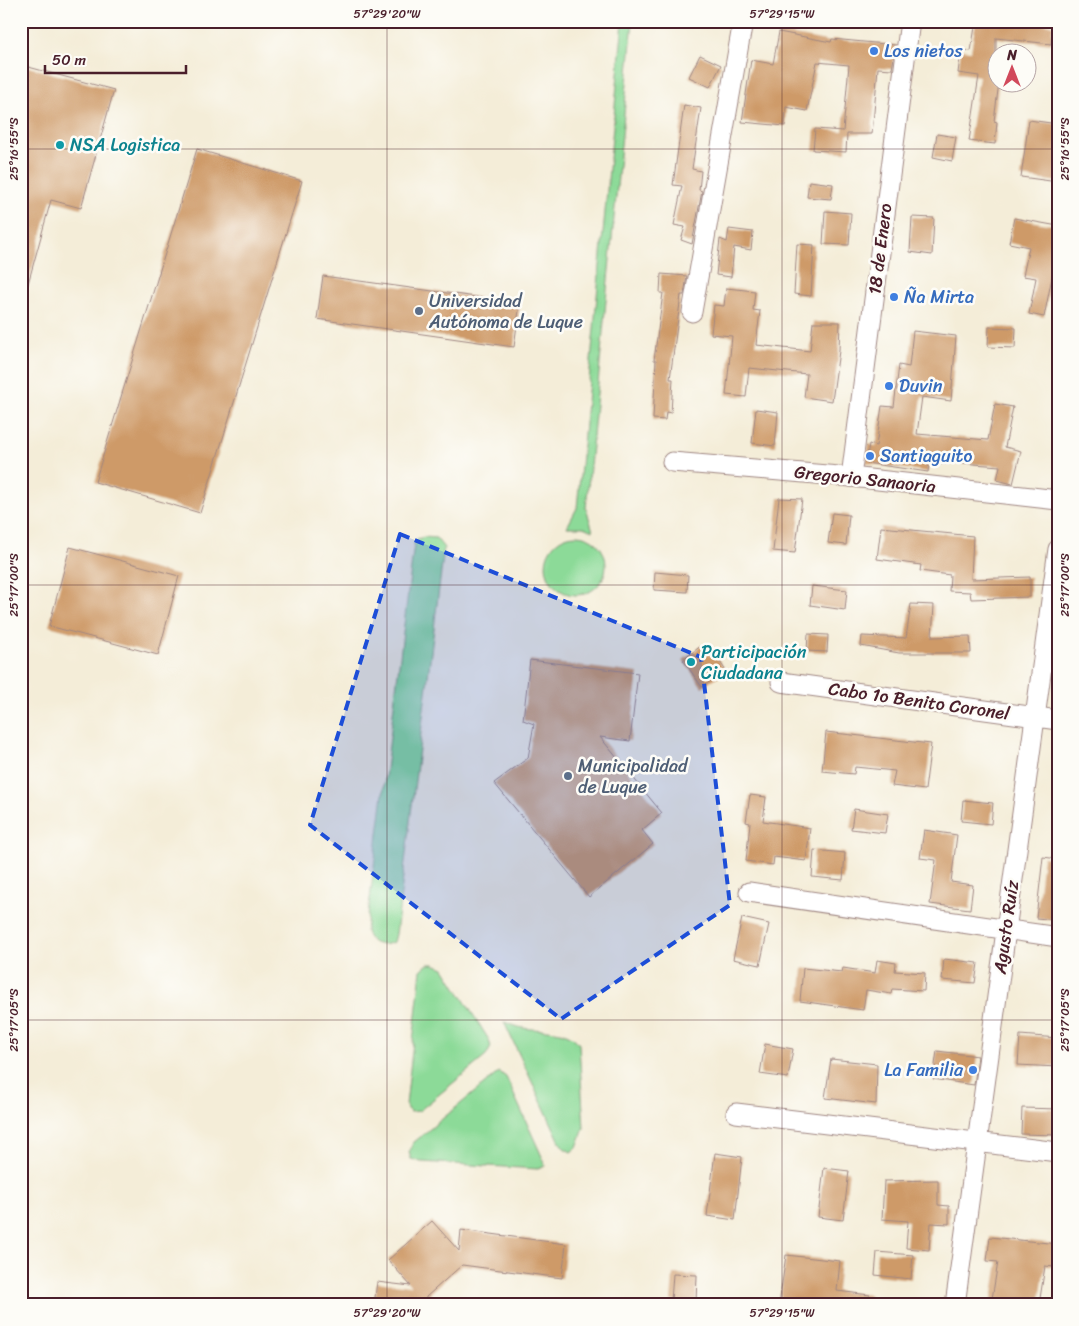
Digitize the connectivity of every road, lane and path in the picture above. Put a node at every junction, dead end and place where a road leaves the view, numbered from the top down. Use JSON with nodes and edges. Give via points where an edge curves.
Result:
{"nodes":[{"id":1,"x":743,"y":21,"type":"edge"},
{"id":2,"x":910,"y":21,"type":"edge"},
{"id":3,"x":692,"y":312,"type":"dead end"},
{"id":4,"x":672,"y":462,"type":"dead end"},
{"id":5,"x":851,"y":477,"type":"junction"},
{"id":6,"x":1058,"y":500,"type":"edge"},
{"id":7,"x":1058,"y":549,"type":"edge"},
{"id":8,"x":781,"y":682,"type":"dead end"},
{"id":9,"x":1034,"y":716,"type":"junction"},
{"id":10,"x":1058,"y":720,"type":"edge"},
{"id":11,"x":749,"y":892,"type":"dead end"},
{"id":12,"x":1006,"y":930,"type":"junction"},
{"id":13,"x":1058,"y":937,"type":"edge"},
{"id":14,"x":736,"y":1113,"type":"dead end"},
{"id":15,"x":977,"y":1142,"type":"junction"},
{"id":16,"x":1058,"y":1152,"type":"edge"},
{"id":17,"x":955,"y":1305,"type":"edge"}],
"edges":[{"from":1,"to":3,"type":"street"},
{"from":2,"to":5,"type":"street","name":"18 de Enero"},
{"from":4,"to":5,"type":"street","name":"Gregorio Sanaoria"},
{"from":5,"to":6,"type":"street","name":"Gregorio Sanaoria"},
{"from":7,"to":9,"type":"street","name":"Agusto Ruíz"},
{"from":8,"to":9,"type":"street","name":"Cabo 1o Benito Coronel"},
{"from":9,"to":10,"type":"street","name":"Cabo 1o Benito Coronel"},
{"from":9,"to":12,"type":"street","name":"Agusto Ruíz"},
{"from":11,"to":12,"type":"street"},
{"from":12,"to":13,"type":"street"},
{"from":12,"to":15,"type":"street","name":"Agusto Ruíz"},
{"from":14,"to":15,"type":"street"},
{"from":15,"to":16,"type":"street"},
{"from":15,"to":17,"type":"street","name":"Agusto Ruíz"}]}
